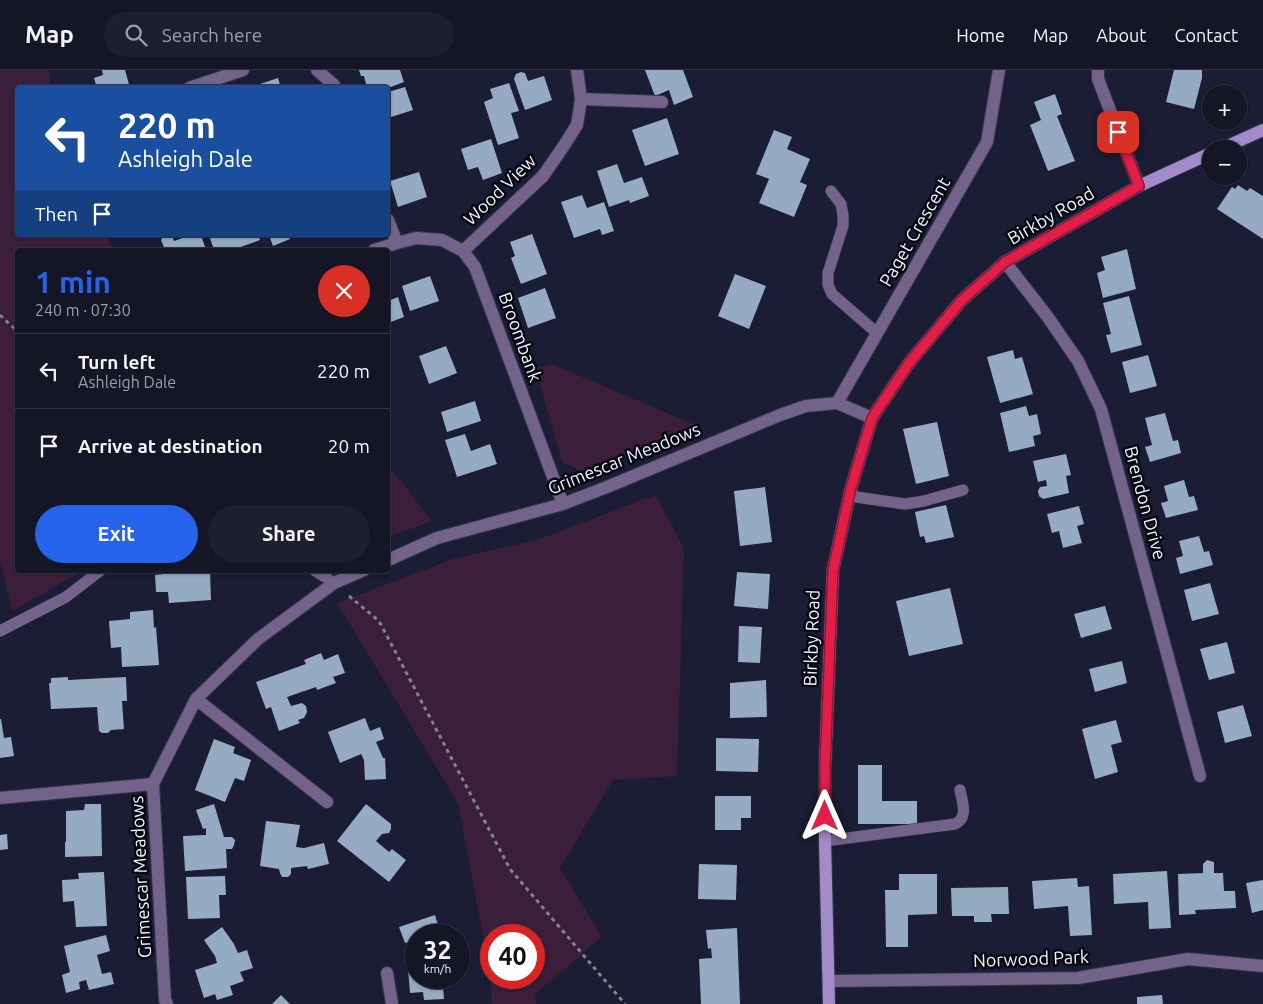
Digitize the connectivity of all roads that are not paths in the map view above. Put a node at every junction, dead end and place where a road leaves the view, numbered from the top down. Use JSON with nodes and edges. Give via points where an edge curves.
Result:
{"nodes":[{"id":1,"x":243,"y":70,"type":"edge"},
{"id":2,"x":317,"y":70,"type":"edge"},
{"id":3,"x":577,"y":70,"type":"edge"},
{"id":4,"x":999,"y":70,"type":"edge"},
{"id":5,"x":1098,"y":70,"type":"edge"},
{"id":6,"x":198,"y":85,"type":"edge"},
{"id":7,"x":334,"y":85,"type":"edge"},
{"id":8,"x":581,"y":99,"type":"junction"},
{"id":9,"x":662,"y":102,"type":"dead end"},
{"id":10,"x":1263,"y":130,"type":"edge"},
{"id":11,"x":1241,"y":140,"type":"edge"},
{"id":12,"x":1202,"y":157,"type":"edge"},
{"id":13,"x":1139,"y":186,"type":"junction"},
{"id":14,"x":831,"y":191,"type":"dead end"},
{"id":15,"x":390,"y":225,"type":"edge"},
{"id":16,"x":397,"y":243,"type":"junction"},
{"id":17,"x":381,"y":248,"type":"edge"},
{"id":18,"x":463,"y":251,"type":"junction"},
{"id":19,"x":1005,"y":262,"type":"junction"},
{"id":20,"x":877,"y":333,"type":"junction"},
{"id":21,"x":837,"y":402,"type":"junction"},
{"id":22,"x":872,"y":418,"type":"junction"},
{"id":23,"x":963,"y":490,"type":"dead end"},
{"id":24,"x":849,"y":496,"type":"junction"},
{"id":25,"x":562,"y":504,"type":"junction"},
{"id":26,"x":390,"y":559,"type":"edge"},
{"id":27,"x":97,"y":573,"type":"edge"},
{"id":28,"x":318,"y":573,"type":"edge"},
{"id":29,"x":358,"y":573,"type":"edge"},
{"id":30,"x":334,"y":584,"type":"junction"},
{"id":31,"x":1,"y":628,"type":"edge"},
{"id":32,"x":196,"y":699,"type":"junction"},
{"id":33,"x":1200,"y":776,"type":"dead end"},
{"id":34,"x":153,"y":784,"type":"junction"},
{"id":35,"x":960,"y":790,"type":"dead end"},
{"id":36,"x":0,"y":798,"type":"edge"},
{"id":37,"x":327,"y":802,"type":"dead end"},
{"id":38,"x":825,"y":841,"type":"junction"},
{"id":39,"x":1263,"y":966,"type":"edge"},
{"id":40,"x":386,"y":973,"type":"dead end"},
{"id":41,"x":829,"y":981,"type":"junction"},
{"id":42,"x":167,"y":1004,"type":"edge"},
{"id":43,"x":392,"y":1004,"type":"edge"},
{"id":44,"x":829,"y":1004,"type":"edge"}],
"edges":[{"from":1,"to":6,"type":"street"},
{"from":2,"to":7,"type":"street"},
{"from":3,"to":8,"type":"street","name":"Wood View"},
{"from":4,"to":20,"type":"street","name":"Paget Crescent","via":[[987,142]]},
{"from":5,"to":13,"type":"street","via":[[1098,79]]},
{"from":8,"to":9,"type":"street"},
{"from":8,"to":18,"type":"street","name":"Wood View","via":[[577,125],[543,176]]},
{"from":10,"to":11,"type":"street"},
{"from":12,"to":13,"type":"street","name":"Birkby Road"},
{"from":13,"to":19,"type":"street","name":"Birkby Road"},
{"from":14,"to":20,"type":"lane","via":[[841,204],[843,226],[828,274],[828,285],[832,294]]},
{"from":15,"to":16,"type":"street"},
{"from":16,"to":17,"type":"street","name":"Broombank"},
{"from":16,"to":18,"type":"street","name":"Broombank","via":[[416,238],[442,240]]},
{"from":18,"to":25,"type":"street","name":"Broombank","via":[[475,267]]},
{"from":19,"to":22,"type":"street","name":"Birkby Road","via":[[955,308],[909,363]]},
{"from":19,"to":33,"type":"street","name":"Brendon Drive","via":[[1078,361],[1101,409]]},
{"from":20,"to":21,"type":"street","name":"Paget Crescent"},
{"from":21,"to":22,"type":"street"},
{"from":21,"to":25,"type":"street","name":"Grimescar Meadows","via":[[780,414]]},
{"from":22,"to":24,"type":"street","name":"Birkby Road"},
{"from":23,"to":24,"type":"lane","via":[[905,504]]},
{"from":24,"to":38,"type":"street","name":"Birkby Road","via":[[833,570]]},
{"from":25,"to":26,"type":"street","name":"Grimescar Meadows","via":[[437,538]]},
{"from":27,"to":31,"type":"lane","via":[[66,597]]},
{"from":28,"to":30,"type":"lane"},
{"from":29,"to":30,"type":"street","name":"Grimescar Meadows"},
{"from":30,"to":32,"type":"street","name":"Grimescar Meadows","via":[[258,639]]},
{"from":32,"to":34,"type":"street","name":"Grimescar Meadows"},
{"from":32,"to":37,"type":"street"},
{"from":34,"to":36,"type":"street"},
{"from":34,"to":42,"type":"street","name":"Grimescar Meadows"},
{"from":35,"to":38,"type":"lane","via":[[963,816],[955,824]]},
{"from":38,"to":41,"type":"street","name":"Birkby Road"},
{"from":39,"to":41,"type":"street","name":"Norwood Park","via":[[1188,959],[1078,978]]},
{"from":40,"to":43,"type":"street"},
{"from":41,"to":44,"type":"street","name":"Birkby Road"}]}
